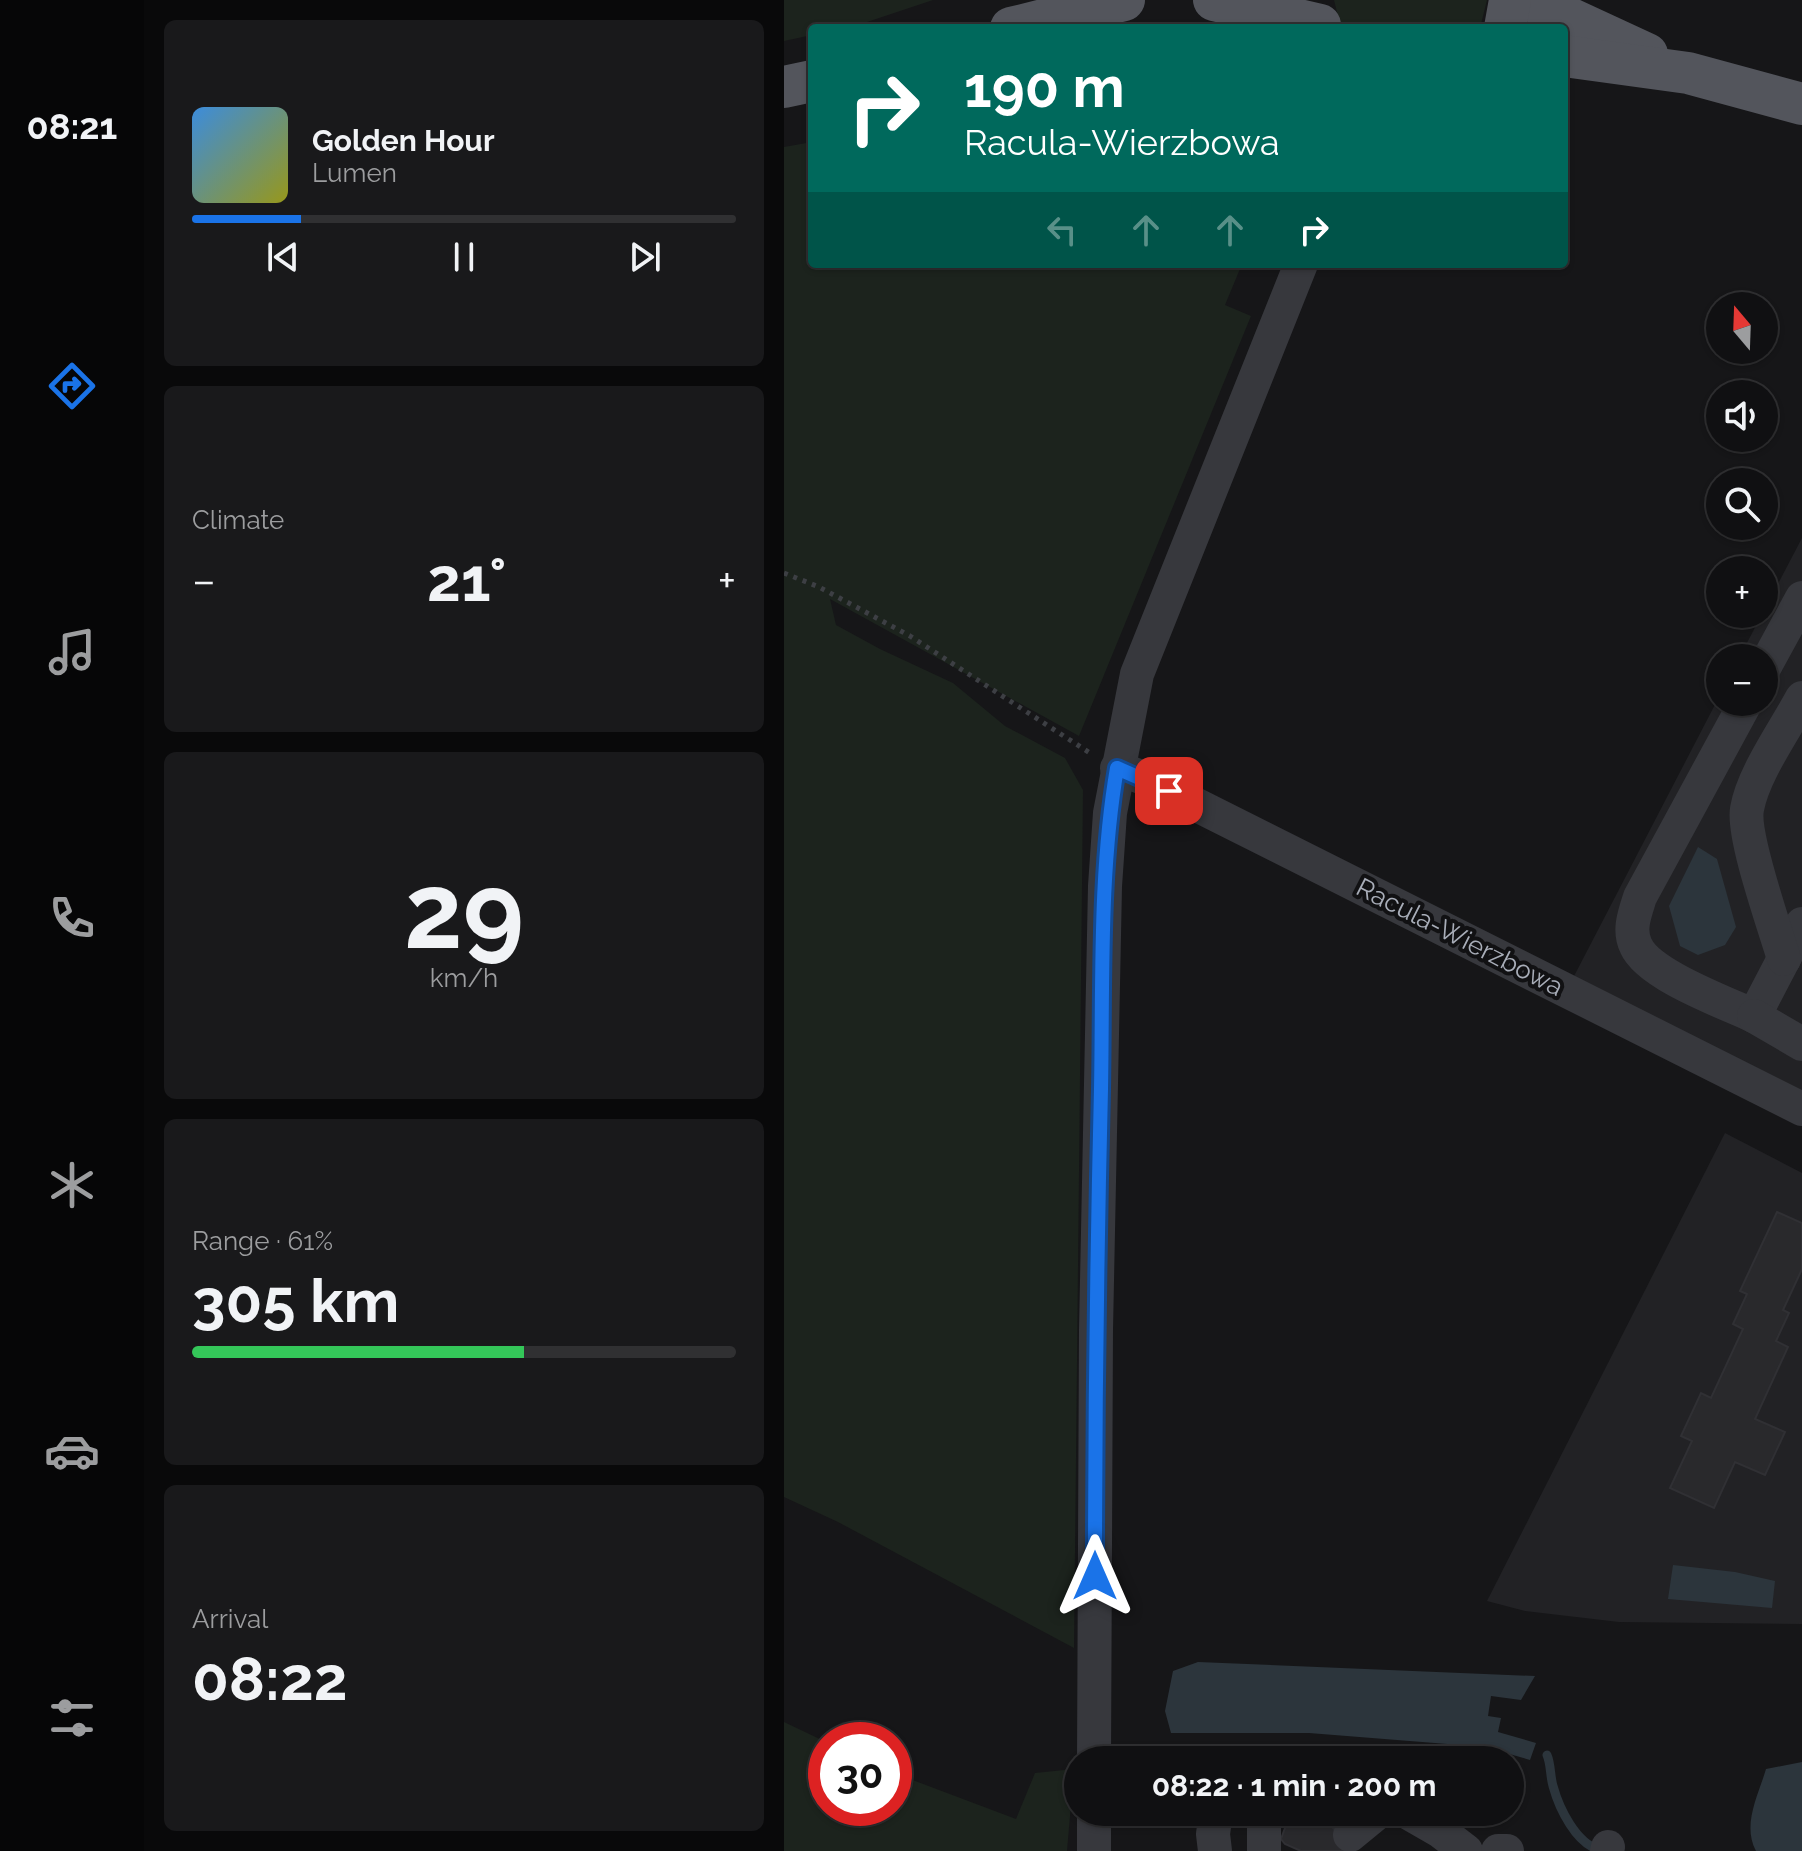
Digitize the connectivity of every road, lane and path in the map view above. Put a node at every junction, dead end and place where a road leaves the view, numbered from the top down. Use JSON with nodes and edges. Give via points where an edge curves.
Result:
{"nodes":[{"id":1,"x":1124,"y":0,"type":"edge"},
{"id":2,"x":1214,"y":0,"type":"edge"},
{"id":3,"x":1510,"y":0,"type":"edge"},
{"id":4,"x":1530,"y":0,"type":"edge"},
{"id":5,"x":1319,"y":18,"type":"edge"},
{"id":6,"x":1027,"y":24,"type":"edge"},
{"id":7,"x":1506,"y":24,"type":"edge"},
{"id":8,"x":1568,"y":57,"type":"edge"},
{"id":9,"x":1688,"y":73,"type":"junction"},
{"id":10,"x":808,"y":82,"type":"edge"},
{"id":11,"x":784,"y":87,"type":"edge"},
{"id":12,"x":1802,"y":104,"type":"edge"},
{"id":13,"x":1299,"y":268,"type":"edge"},
{"id":14,"x":784,"y":573,"type":"edge"},
{"id":15,"x":1802,"y":598,"type":"edge"},
{"id":16,"x":1777,"y":644,"type":"edge"},
{"id":17,"x":1802,"y":698,"type":"edge"},
{"id":18,"x":1738,"y":716,"type":"edge"},
{"id":19,"x":1117,"y":768,"type":"junction"},
{"id":20,"x":1802,"y":924,"type":"edge"},
{"id":21,"x":1784,"y":959,"type":"junction"},
{"id":22,"x":1754,"y":1016,"type":"junction"},
{"id":23,"x":1802,"y":1044,"type":"edge"},
{"id":24,"x":1802,"y":1109,"type":"edge"},
{"id":25,"x":1094,"y":1746,"type":"edge"},
{"id":26,"x":1094,"y":1826,"type":"edge"},
{"id":27,"x":1214,"y":1826,"type":"edge"},
{"id":28,"x":1264,"y":1826,"type":"edge"},
{"id":29,"x":1361,"y":1826,"type":"edge"},
{"id":30,"x":1431,"y":1826,"type":"edge"},
{"id":31,"x":1350,"y":1835,"type":"dead end"},
{"id":32,"x":1094,"y":1851,"type":"edge"},
{"id":33,"x":1215,"y":1851,"type":"edge"},
{"id":34,"x":1264,"y":1851,"type":"edge"},
{"id":35,"x":1466,"y":1851,"type":"edge"},
{"id":36,"x":1498,"y":1851,"type":"edge"},
{"id":37,"x":1507,"y":1851,"type":"edge"}],
"edges":[{"from":1,"to":6,"type":"main road"},
{"from":2,"to":5,"type":"main road"},
{"from":3,"to":7,"type":"main road"},
{"from":4,"to":9,"type":"main road"},
{"from":8,"to":9,"type":"main road"},
{"from":9,"to":12,"type":"main road"},
{"from":10,"to":11,"type":"main road"},
{"from":13,"to":19,"type":"street","via":[[1137,674]]},
{"from":14,"to":19,"type":"path","via":[[910,636]]},
{"from":15,"to":16,"type":"street"},
{"from":17,"to":21,"type":"street","via":[[1746,810],[1749,841]]},
{"from":18,"to":22,"type":"street","via":[[1632,921],[1635,946],[1653,968]]},
{"from":19,"to":24,"type":"street","name":"Racula-Wierzbowa"},
{"from":19,"to":25,"type":"street","via":[[1104,918]]},
{"from":20,"to":21,"type":"street"},
{"from":21,"to":22,"type":"street"},
{"from":22,"to":23,"type":"street"},
{"from":26,"to":32,"type":"street"},
{"from":27,"to":33,"type":"street"},
{"from":28,"to":34,"type":"street"},
{"from":29,"to":31,"type":"street"},
{"from":30,"to":35,"type":"street"},
{"from":36,"to":37,"type":"street"}]}
